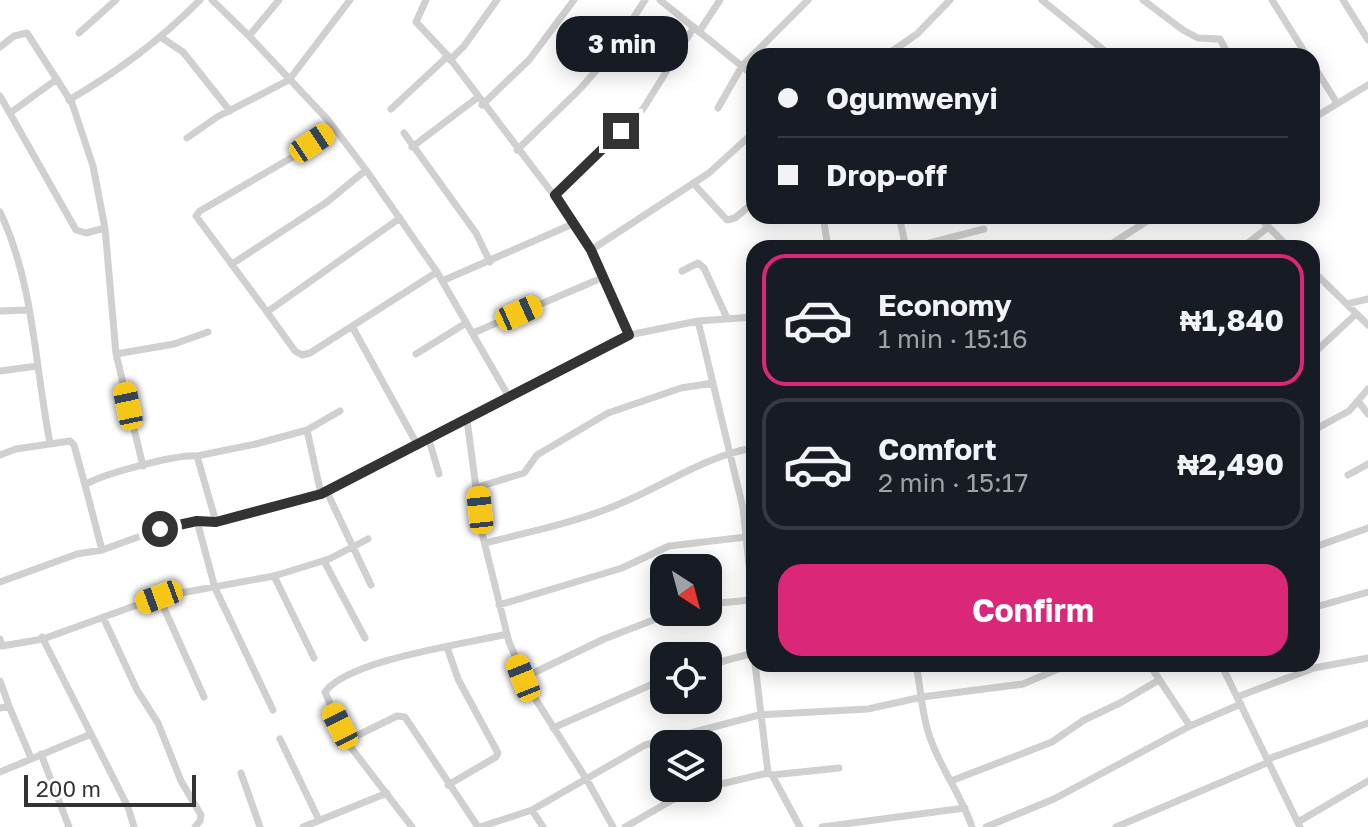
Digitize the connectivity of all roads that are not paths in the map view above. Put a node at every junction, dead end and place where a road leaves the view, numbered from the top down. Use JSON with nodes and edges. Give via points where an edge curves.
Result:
{"nodes":[{"id":1,"x":116,"y":0,"type":"edge"},
{"id":2,"x":200,"y":0,"type":"edge"},
{"id":3,"x":212,"y":0,"type":"edge"},
{"id":4,"x":279,"y":0,"type":"edge"},
{"id":5,"x":350,"y":0,"type":"edge"},
{"id":6,"x":426,"y":0,"type":"edge"},
{"id":7,"x":497,"y":0,"type":"edge"},
{"id":8,"x":574,"y":0,"type":"edge"},
{"id":9,"x":645,"y":0,"type":"edge"},
{"id":10,"x":660,"y":0,"type":"edge"},
{"id":11,"x":720,"y":0,"type":"edge"},
{"id":12,"x":808,"y":0,"type":"edge"},
{"id":13,"x":950,"y":0,"type":"edge"},
{"id":14,"x":1042,"y":0,"type":"edge"},
{"id":15,"x":1143,"y":0,"type":"edge"},
{"id":16,"x":1285,"y":0,"type":"edge"},
{"id":17,"x":1343,"y":0,"type":"edge"},
{"id":18,"x":1274,"y":3,"type":"edge"},
{"id":19,"x":696,"y":30,"type":"junction"},
{"id":20,"x":79,"y":33,"type":"dead end"},
{"id":21,"x":249,"y":36,"type":"junction"},
{"id":22,"x":162,"y":38,"type":"junction"},
{"id":23,"x":1368,"y":40,"type":"edge"},
{"id":24,"x":0,"y":47,"type":"edge"},
{"id":25,"x":760,"y":48,"type":"edge"},
{"id":26,"x":897,"y":48,"type":"edge"},
{"id":27,"x":1101,"y":48,"type":"edge"},
{"id":28,"x":1225,"y":48,"type":"edge"},
{"id":29,"x":1302,"y":48,"type":"edge"},
{"id":30,"x":449,"y":58,"type":"junction"},
{"id":31,"x":746,"y":62,"type":"edge"},
{"id":32,"x":742,"y":66,"type":"junction"},
{"id":33,"x":746,"y":69,"type":"edge"},
{"id":34,"x":1320,"y":76,"type":"edge"},
{"id":35,"x":57,"y":79,"type":"junction"},
{"id":36,"x":289,"y":80,"type":"junction"},
{"id":37,"x":1368,"y":85,"type":"edge"},
{"id":38,"x":0,"y":97,"type":"edge"},
{"id":39,"x":69,"y":100,"type":"junction"},
{"id":40,"x":480,"y":101,"type":"junction"},
{"id":41,"x":1337,"y":103,"type":"junction"},
{"id":42,"x":718,"y":108,"type":"dead end"},
{"id":43,"x":391,"y":109,"type":"dead end"},
{"id":44,"x":230,"y":111,"type":"junction"},
{"id":45,"x":10,"y":113,"type":"junction"},
{"id":46,"x":1320,"y":114,"type":"edge"},
{"id":47,"x":334,"y":128,"type":"junction"},
{"id":48,"x":404,"y":133,"type":"dead end"},
{"id":49,"x":187,"y":138,"type":"dead end"},
{"id":50,"x":746,"y":140,"type":"edge"},
{"id":51,"x":412,"y":147,"type":"junction"},
{"id":52,"x":517,"y":150,"type":"junction"},
{"id":53,"x":366,"y":170,"type":"junction"},
{"id":54,"x":693,"y":183,"type":"junction"},
{"id":55,"x":555,"y":195,"type":"junction"},
{"id":56,"x":746,"y":209,"type":"edge"},
{"id":57,"x":0,"y":212,"type":"edge"},
{"id":58,"x":400,"y":218,"type":"junction"},
{"id":59,"x":575,"y":223,"type":"junction"},
{"id":60,"x":1142,"y":224,"type":"edge"},
{"id":61,"x":1264,"y":224,"type":"edge"},
{"id":62,"x":105,"y":228,"type":"junction"},
{"id":63,"x":1267,"y":228,"type":"junction"},
{"id":64,"x":984,"y":229,"type":"dead end"},
{"id":65,"x":940,"y":240,"type":"edge"},
{"id":66,"x":1118,"y":240,"type":"edge"},
{"id":67,"x":1252,"y":240,"type":"edge"},
{"id":68,"x":1280,"y":240,"type":"edge"},
{"id":69,"x":591,"y":250,"type":"junction"},
{"id":70,"x":490,"y":262,"type":"junction"},
{"id":71,"x":232,"y":264,"type":"junction"},
{"id":72,"x":682,"y":271,"type":"dead end"},
{"id":73,"x":437,"y":272,"type":"junction"},
{"id":74,"x":604,"y":277,"type":"junction"},
{"id":75,"x":1320,"y":279,"type":"edge"},
{"id":76,"x":442,"y":281,"type":"junction"},
{"id":77,"x":1368,"y":299,"type":"edge"},
{"id":78,"x":1347,"y":304,"type":"junction"},
{"id":79,"x":28,"y":310,"type":"junction"},
{"id":80,"x":0,"y":311,"type":"edge"},
{"id":81,"x":267,"y":312,"type":"junction"},
{"id":82,"x":1356,"y":314,"type":"junction"},
{"id":83,"x":746,"y":317,"type":"edge"},
{"id":84,"x":727,"y":318,"type":"junction"},
{"id":85,"x":698,"y":321,"type":"junction"},
{"id":86,"x":466,"y":323,"type":"junction"},
{"id":87,"x":1368,"y":325,"type":"edge"},
{"id":88,"x":353,"y":328,"type":"junction"},
{"id":89,"x":208,"y":332,"type":"dead end"},
{"id":90,"x":473,"y":333,"type":"junction"},
{"id":91,"x":629,"y":335,"type":"junction"},
{"id":92,"x":1320,"y":348,"type":"edge"},
{"id":93,"x":116,"y":354,"type":"junction"},
{"id":94,"x":416,"y":354,"type":"dead end"},
{"id":95,"x":37,"y":366,"type":"junction"},
{"id":96,"x":0,"y":371,"type":"edge"},
{"id":97,"x":713,"y":383,"type":"junction"},
{"id":98,"x":1368,"y":389,"type":"edge"},
{"id":99,"x":509,"y":397,"type":"junction"},
{"id":100,"x":1358,"y":401,"type":"junction"},
{"id":101,"x":340,"y":411,"type":"dead end"},
{"id":102,"x":1368,"y":414,"type":"edge"},
{"id":103,"x":467,"y":420,"type":"junction"},
{"id":104,"x":1320,"y":427,"type":"edge"},
{"id":105,"x":307,"y":430,"type":"junction"},
{"id":106,"x":429,"y":440,"type":"junction"},
{"id":107,"x":50,"y":443,"type":"junction"},
{"id":108,"x":418,"y":446,"type":"junction"},
{"id":109,"x":746,"y":449,"type":"edge"},
{"id":110,"x":729,"y":451,"type":"junction"},
{"id":111,"x":0,"y":455,"type":"edge"},
{"id":112,"x":197,"y":456,"type":"junction"},
{"id":113,"x":1368,"y":464,"type":"edge"},
{"id":114,"x":143,"y":466,"type":"junction"},
{"id":115,"x":439,"y":474,"type":"dead end"},
{"id":116,"x":1348,"y":475,"type":"dead end"},
{"id":117,"x":85,"y":485,"type":"junction"},
{"id":118,"x":478,"y":487,"type":"junction"},
{"id":119,"x":323,"y":492,"type":"junction"},
{"id":120,"x":197,"y":521,"type":"junction"},
{"id":121,"x":745,"y":521,"type":"joint"},
{"id":122,"x":216,"y":522,"type":"junction"},
{"id":123,"x":1368,"y":528,"type":"edge"},
{"id":124,"x":746,"y":537,"type":"joint"},
{"id":125,"x":368,"y":539,"type":"dead end"},
{"id":126,"x":485,"y":543,"type":"junction"},
{"id":127,"x":1320,"y":545,"type":"edge"},
{"id":128,"x":353,"y":548,"type":"junction"},
{"id":129,"x":102,"y":550,"type":"junction"},
{"id":130,"x":324,"y":561,"type":"junction"},
{"id":131,"x":274,"y":576,"type":"junction"},
{"id":132,"x":0,"y":582,"type":"edge"},
{"id":133,"x":371,"y":585,"type":"dead end"},
{"id":134,"x":215,"y":588,"type":"junction"},
{"id":135,"x":1368,"y":592,"type":"edge"},
{"id":136,"x":159,"y":597,"type":"junction"},
{"id":137,"x":746,"y":600,"type":"edge"},
{"id":138,"x":722,"y":603,"type":"edge"},
{"id":139,"x":499,"y":605,"type":"junction"},
{"id":140,"x":1320,"y":606,"type":"edge"},
{"id":141,"x":103,"y":617,"type":"junction"},
{"id":142,"x":650,"y":621,"type":"edge"},
{"id":143,"x":507,"y":634,"type":"junction"},
{"id":144,"x":365,"y":638,"type":"dead end"},
{"id":145,"x":43,"y":639,"type":"junction"},
{"id":146,"x":1,"y":644,"type":"edge"},
{"id":147,"x":447,"y":647,"type":"junction"},
{"id":148,"x":746,"y":654,"type":"edge"},
{"id":149,"x":314,"y":658,"type":"dead end"},
{"id":150,"x":1368,"y":658,"type":"edge"},
{"id":151,"x":722,"y":661,"type":"edge"},
{"id":152,"x":1320,"y":667,"type":"edge"},
{"id":153,"x":756,"y":672,"type":"edge"},
{"id":154,"x":917,"y":672,"type":"edge"},
{"id":155,"x":1051,"y":672,"type":"edge"},
{"id":156,"x":1154,"y":672,"type":"edge"},
{"id":157,"x":1225,"y":672,"type":"edge"},
{"id":158,"x":1305,"y":672,"type":"edge"},
{"id":159,"x":523,"y":678,"type":"junction"},
{"id":160,"x":1159,"y":680,"type":"junction"},
{"id":161,"x":0,"y":681,"type":"edge"},
{"id":162,"x":650,"y":685,"type":"edge"},
{"id":163,"x":204,"y":697,"type":"dead end"},
{"id":164,"x":922,"y":697,"type":"junction"},
{"id":165,"x":1239,"y":700,"type":"junction"},
{"id":166,"x":9,"y":706,"type":"junction"},
{"id":167,"x":0,"y":708,"type":"edge"},
{"id":168,"x":273,"y":710,"type":"dead end"},
{"id":169,"x":759,"y":715,"type":"junction"},
{"id":170,"x":1368,"y":723,"type":"edge"},
{"id":171,"x":1190,"y":726,"type":"junction"},
{"id":172,"x":553,"y":728,"type":"junction"},
{"id":173,"x":91,"y":734,"type":"junction"},
{"id":174,"x":280,"y":739,"type":"dead end"},
{"id":175,"x":346,"y":741,"type":"junction"},
{"id":176,"x":41,"y":754,"type":"junction"},
{"id":177,"x":31,"y":758,"type":"junction"},
{"id":178,"x":1268,"y":760,"type":"junction"},
{"id":179,"x":839,"y":768,"type":"dead end"},
{"id":180,"x":0,"y":772,"type":"edge"},
{"id":181,"x":241,"y":773,"type":"dead end"},
{"id":182,"x":770,"y":774,"type":"junction"},
{"id":183,"x":587,"y":780,"type":"junction"},
{"id":184,"x":951,"y":781,"type":"junction"},
{"id":185,"x":1368,"y":781,"type":"edge"},
{"id":186,"x":448,"y":785,"type":"junction"},
{"id":187,"x":722,"y":785,"type":"edge"},
{"id":188,"x":387,"y":793,"type":"junction"},
{"id":189,"x":669,"y":802,"type":"edge"},
{"id":190,"x":965,"y":808,"type":"junction"},
{"id":191,"x":532,"y":810,"type":"junction"},
{"id":192,"x":319,"y":820,"type":"junction"},
{"id":193,"x":1299,"y":824,"type":"edge"},
{"id":194,"x":69,"y":827,"type":"edge"},
{"id":195,"x":134,"y":827,"type":"edge"},
{"id":196,"x":195,"y":827,"type":"edge"},
{"id":197,"x":260,"y":827,"type":"edge"},
{"id":198,"x":303,"y":827,"type":"edge"},
{"id":199,"x":412,"y":827,"type":"edge"},
{"id":200,"x":479,"y":827,"type":"edge"},
{"id":201,"x":543,"y":827,"type":"edge"},
{"id":202,"x":613,"y":827,"type":"edge"},
{"id":203,"x":625,"y":827,"type":"edge"},
{"id":204,"x":800,"y":827,"type":"edge"},
{"id":205,"x":822,"y":827,"type":"edge"},
{"id":206,"x":972,"y":827,"type":"edge"},
{"id":207,"x":986,"y":827,"type":"edge"},
{"id":208,"x":1116,"y":827,"type":"edge"}],
"edges":[{"from":1,"to":20,"type":"street"},
{"from":2,"to":22,"type":"street"},
{"from":3,"to":21,"type":"street"},
{"from":4,"to":21,"type":"street"},
{"from":5,"to":36,"type":"street"},
{"from":6,"to":30,"type":"street","via":[[416,22]]},
{"from":7,"to":30,"type":"street"},
{"from":8,"to":40,"type":"street","via":[[529,60]]},
{"from":9,"to":52,"type":"street","via":[[608,57]]},
{"from":10,"to":19,"type":"street"},
{"from":11,"to":19,"type":"street"},
{"from":12,"to":25,"type":"street"},
{"from":13,"to":26,"type":"street"},
{"from":14,"to":27,"type":"street"},
{"from":15,"to":28,"type":"street","via":[[1198,38],[1220,39]]},
{"from":16,"to":18,"type":"street"},
{"from":17,"to":23,"type":"street"},
{"from":18,"to":29,"type":"street"},
{"from":19,"to":32,"type":"street"},
{"from":19,"to":55,"type":"street","via":[[643,109]]},
{"from":21,"to":36,"type":"street"},
{"from":22,"to":39,"type":"street"},
{"from":22,"to":44,"type":"street","via":[[183,52]]},
{"from":24,"to":35,"type":"street","via":[[26,32]]},
{"from":30,"to":40,"type":"street"},
{"from":30,"to":43,"type":"street"},
{"from":31,"to":32,"type":"street"},
{"from":32,"to":33,"type":"street"},
{"from":32,"to":42,"type":"street"},
{"from":34,"to":41,"type":"street"},
{"from":35,"to":39,"type":"street"},
{"from":35,"to":45,"type":"street"},
{"from":36,"to":44,"type":"street"},
{"from":36,"to":47,"type":"street"},
{"from":37,"to":41,"type":"street"},
{"from":38,"to":45,"type":"street"},
{"from":39,"to":62,"type":"street","via":[[93,166]]},
{"from":40,"to":51,"type":"street"},
{"from":40,"to":52,"type":"street"},
{"from":41,"to":46,"type":"street"},
{"from":44,"to":49,"type":"street"},
{"from":45,"to":62,"type":"street","via":[[76,230]]},
{"from":47,"to":53,"type":"street"},
{"from":47,"to":71,"type":"street","via":[[200,211],[197,220]]},
{"from":48,"to":51,"type":"street"},
{"from":50,"to":54,"type":"street"},
{"from":51,"to":70,"type":"street","via":[[476,233]]},
{"from":52,"to":55,"type":"street"},
{"from":53,"to":58,"type":"street"},
{"from":53,"to":71,"type":"street"},
{"from":54,"to":56,"type":"street","via":[[727,220]]},
{"from":54,"to":69,"type":"street"},
{"from":55,"to":59,"type":"street"},
{"from":57,"to":79,"type":"street"},
{"from":58,"to":73,"type":"street"},
{"from":58,"to":81,"type":"street"},
{"from":59,"to":69,"type":"street"},
{"from":59,"to":70,"type":"street"},
{"from":60,"to":66,"type":"street"},
{"from":61,"to":63,"type":"street"},
{"from":62,"to":93,"type":"street"},
{"from":63,"to":67,"type":"street"},
{"from":63,"to":68,"type":"street"},
{"from":64,"to":65,"type":"street"},
{"from":69,"to":74,"type":"street"},
{"from":70,"to":76,"type":"street"},
{"from":71,"to":81,"type":"street"},
{"from":72,"to":84,"type":"street","via":[[698,263],[704,268]]},
{"from":73,"to":76,"type":"street"},
{"from":73,"to":88,"type":"street"},
{"from":74,"to":90,"type":"street"},
{"from":74,"to":91,"type":"street"},
{"from":75,"to":78,"type":"street"},
{"from":76,"to":86,"type":"street"},
{"from":77,"to":78,"type":"street"},
{"from":78,"to":82,"type":"street"},
{"from":79,"to":80,"type":"street"},
{"from":79,"to":95,"type":"street"},
{"from":81,"to":88,"type":"street","via":[[302,355]]},
{"from":82,"to":87,"type":"street"},
{"from":82,"to":92,"type":"street"},
{"from":83,"to":84,"type":"street"},
{"from":84,"to":85,"type":"street"},
{"from":85,"to":91,"type":"street"},
{"from":85,"to":97,"type":"street"},
{"from":86,"to":90,"type":"street"},
{"from":86,"to":94,"type":"street"},
{"from":88,"to":108,"type":"street"},
{"from":89,"to":93,"type":"street"},
{"from":90,"to":99,"type":"street"},
{"from":91,"to":99,"type":"street"},
{"from":93,"to":114,"type":"street"},
{"from":95,"to":96,"type":"street"},
{"from":95,"to":107,"type":"street"},
{"from":97,"to":110,"type":"street"},
{"from":97,"to":118,"type":"street","via":[[608,413],[537,455],[524,473]]},
{"from":98,"to":100,"type":"street"},
{"from":99,"to":103,"type":"street"},
{"from":100,"to":102,"type":"street"},
{"from":100,"to":104,"type":"street"},
{"from":101,"to":105,"type":"street"},
{"from":103,"to":106,"type":"street"},
{"from":103,"to":118,"type":"street"},
{"from":105,"to":112,"type":"street"},
{"from":105,"to":119,"type":"street"},
{"from":106,"to":108,"type":"street"},
{"from":106,"to":115,"type":"street"},
{"from":107,"to":111,"type":"street"},
{"from":107,"to":117,"type":"street","via":[[74,445]]},
{"from":108,"to":119,"type":"street"},
{"from":109,"to":110,"type":"street"},
{"from":110,"to":121,"type":"street"},
{"from":110,"to":126,"type":"street","via":[[615,506]]},
{"from":112,"to":114,"type":"street"},
{"from":112,"to":122,"type":"street"},
{"from":113,"to":116,"type":"street"},
{"from":114,"to":117,"type":"street"},
{"from":117,"to":129,"type":"street"},
{"from":118,"to":126,"type":"street"},
{"from":119,"to":122,"type":"street"},
{"from":119,"to":128,"type":"street"},
{"from":120,"to":122,"type":"street"},
{"from":120,"to":129,"type":"street"},
{"from":120,"to":134,"type":"street"},
{"from":121,"to":124,"type":"street"},
{"from":123,"to":127,"type":"street"},
{"from":124,"to":139,"type":"street","via":[[669,546],[622,568]]},
{"from":125,"to":128,"type":"street"},
{"from":126,"to":139,"type":"street"},
{"from":128,"to":130,"type":"street"},
{"from":128,"to":133,"type":"street"},
{"from":129,"to":132,"type":"street"},
{"from":130,"to":131,"type":"street"},
{"from":130,"to":144,"type":"street"},
{"from":131,"to":134,"type":"street"},
{"from":131,"to":149,"type":"street"},
{"from":134,"to":136,"type":"street"},
{"from":134,"to":168,"type":"street"},
{"from":135,"to":140,"type":"street"},
{"from":136,"to":141,"type":"street"},
{"from":136,"to":163,"type":"street"},
{"from":137,"to":138,"type":"street"},
{"from":139,"to":143,"type":"street"},
{"from":141,"to":145,"type":"street"},
{"from":141,"to":196,"type":"street","via":[[201,815]]},
{"from":142,"to":159,"type":"street"},
{"from":143,"to":147,"type":"street"},
{"from":143,"to":159,"type":"street"},
{"from":145,"to":146,"type":"street"},
{"from":145,"to":173,"type":"street"},
{"from":147,"to":175,"type":"street","via":[[389,660],[327,689]]},
{"from":147,"to":186,"type":"street","via":[[498,753]]},
{"from":148,"to":151,"type":"street"},
{"from":150,"to":152,"type":"street"},
{"from":153,"to":169,"type":"street"},
{"from":154,"to":164,"type":"street"},
{"from":155,"to":164,"type":"street","via":[[1023,684]]},
{"from":156,"to":160,"type":"street"},
{"from":157,"to":165,"type":"street"},
{"from":158,"to":165,"type":"street"},
{"from":159,"to":172,"type":"street"},
{"from":160,"to":171,"type":"street"},
{"from":160,"to":184,"type":"street","via":[[1052,742]]},
{"from":161,"to":166,"type":"street"},
{"from":162,"to":172,"type":"street"},
{"from":164,"to":169,"type":"street","via":[[868,709]]},
{"from":164,"to":184,"type":"street","via":[[926,726]]},
{"from":165,"to":171,"type":"street"},
{"from":165,"to":178,"type":"street"},
{"from":166,"to":167,"type":"street"},
{"from":166,"to":177,"type":"street"},
{"from":169,"to":182,"type":"street"},
{"from":169,"to":183,"type":"street","via":[[645,745]]},
{"from":170,"to":178,"type":"street"},
{"from":171,"to":207,"type":"street","via":[[1054,799]]},
{"from":172,"to":183,"type":"street"},
{"from":173,"to":176,"type":"street"},
{"from":173,"to":195,"type":"street"},
{"from":174,"to":192,"type":"street"},
{"from":175,"to":186,"type":"street","via":[[405,717]]},
{"from":175,"to":188,"type":"street"},
{"from":176,"to":177,"type":"street"},
{"from":176,"to":194,"type":"street"},
{"from":177,"to":180,"type":"street"},
{"from":178,"to":193,"type":"street"},
{"from":178,"to":208,"type":"street"},
{"from":179,"to":182,"type":"street"},
{"from":181,"to":197,"type":"street"},
{"from":182,"to":187,"type":"street"},
{"from":182,"to":204,"type":"street"},
{"from":183,"to":191,"type":"street"},
{"from":183,"to":202,"type":"street"},
{"from":184,"to":190,"type":"street"},
{"from":185,"to":193,"type":"street"},
{"from":186,"to":200,"type":"street"},
{"from":188,"to":192,"type":"street"},
{"from":188,"to":199,"type":"street"},
{"from":189,"to":203,"type":"street"},
{"from":190,"to":205,"type":"street"},
{"from":190,"to":206,"type":"street"},
{"from":191,"to":200,"type":"street"},
{"from":191,"to":201,"type":"street"},
{"from":192,"to":198,"type":"street"}]}
